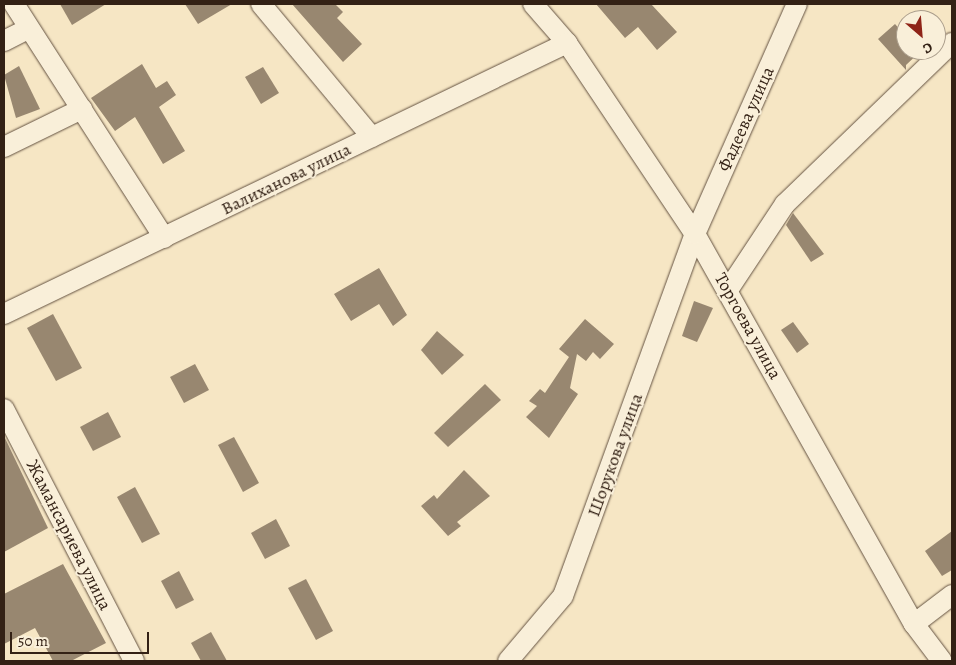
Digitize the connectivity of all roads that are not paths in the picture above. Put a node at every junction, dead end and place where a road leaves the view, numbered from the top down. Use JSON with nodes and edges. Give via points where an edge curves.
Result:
{"nodes":[{"id":1,"x":14,"y":4,"type":"edge"},
{"id":2,"x":261,"y":4,"type":"edge"},
{"id":3,"x":533,"y":4,"type":"edge"},
{"id":4,"x":797,"y":4,"type":"edge"},
{"id":5,"x":29,"y":28,"type":"junction"},
{"id":6,"x":4,"y":41,"type":"edge"},
{"id":7,"x":567,"y":43,"type":"junction"},
{"id":8,"x":952,"y":43,"type":"edge"},
{"id":9,"x":82,"y":109,"type":"junction"},
{"id":10,"x":372,"y":137,"type":"junction"},
{"id":11,"x":4,"y":147,"type":"edge"},
{"id":12,"x":695,"y":234,"type":"junction"},
{"id":13,"x":164,"y":238,"type":"junction"},
{"id":14,"x":728,"y":290,"type":"junction"},
{"id":15,"x":4,"y":314,"type":"edge"},
{"id":16,"x":4,"y":409,"type":"edge"},
{"id":17,"x":952,"y":596,"type":"edge"},
{"id":18,"x":914,"y":624,"type":"junction"},
{"id":19,"x":134,"y":661,"type":"edge"},
{"id":20,"x":508,"y":661,"type":"edge"},
{"id":21,"x":942,"y":661,"type":"edge"}],
"edges":[{"from":1,"to":5,"type":"street"},
{"from":2,"to":10,"type":"street"},
{"from":3,"to":7,"type":"street","name":"Торгоева улица"},
{"from":4,"to":12,"type":"street","name":"Фадеева улица"},
{"from":5,"to":6,"type":"street"},
{"from":5,"to":9,"type":"street"},
{"from":7,"to":10,"type":"street","name":"Валиханова улица"},
{"from":7,"to":12,"type":"street","name":"Торгоева улица"},
{"from":8,"to":14,"type":"street","via":[[785,204]]},
{"from":9,"to":11,"type":"street"},
{"from":9,"to":13,"type":"street"},
{"from":10,"to":13,"type":"street","name":"Валиханова улица"},
{"from":12,"to":14,"type":"street","name":"Торгоева улица"},
{"from":12,"to":20,"type":"street","name":"Шорукова улица","via":[[563,596]]},
{"from":13,"to":15,"type":"street","name":"Валиханова улица"},
{"from":14,"to":18,"type":"street","name":"Торгоева улица"},
{"from":16,"to":19,"type":"street","name":"Жамансариева улица"},
{"from":17,"to":18,"type":"street"},
{"from":18,"to":21,"type":"street","name":"Торгоева улица"}]}
